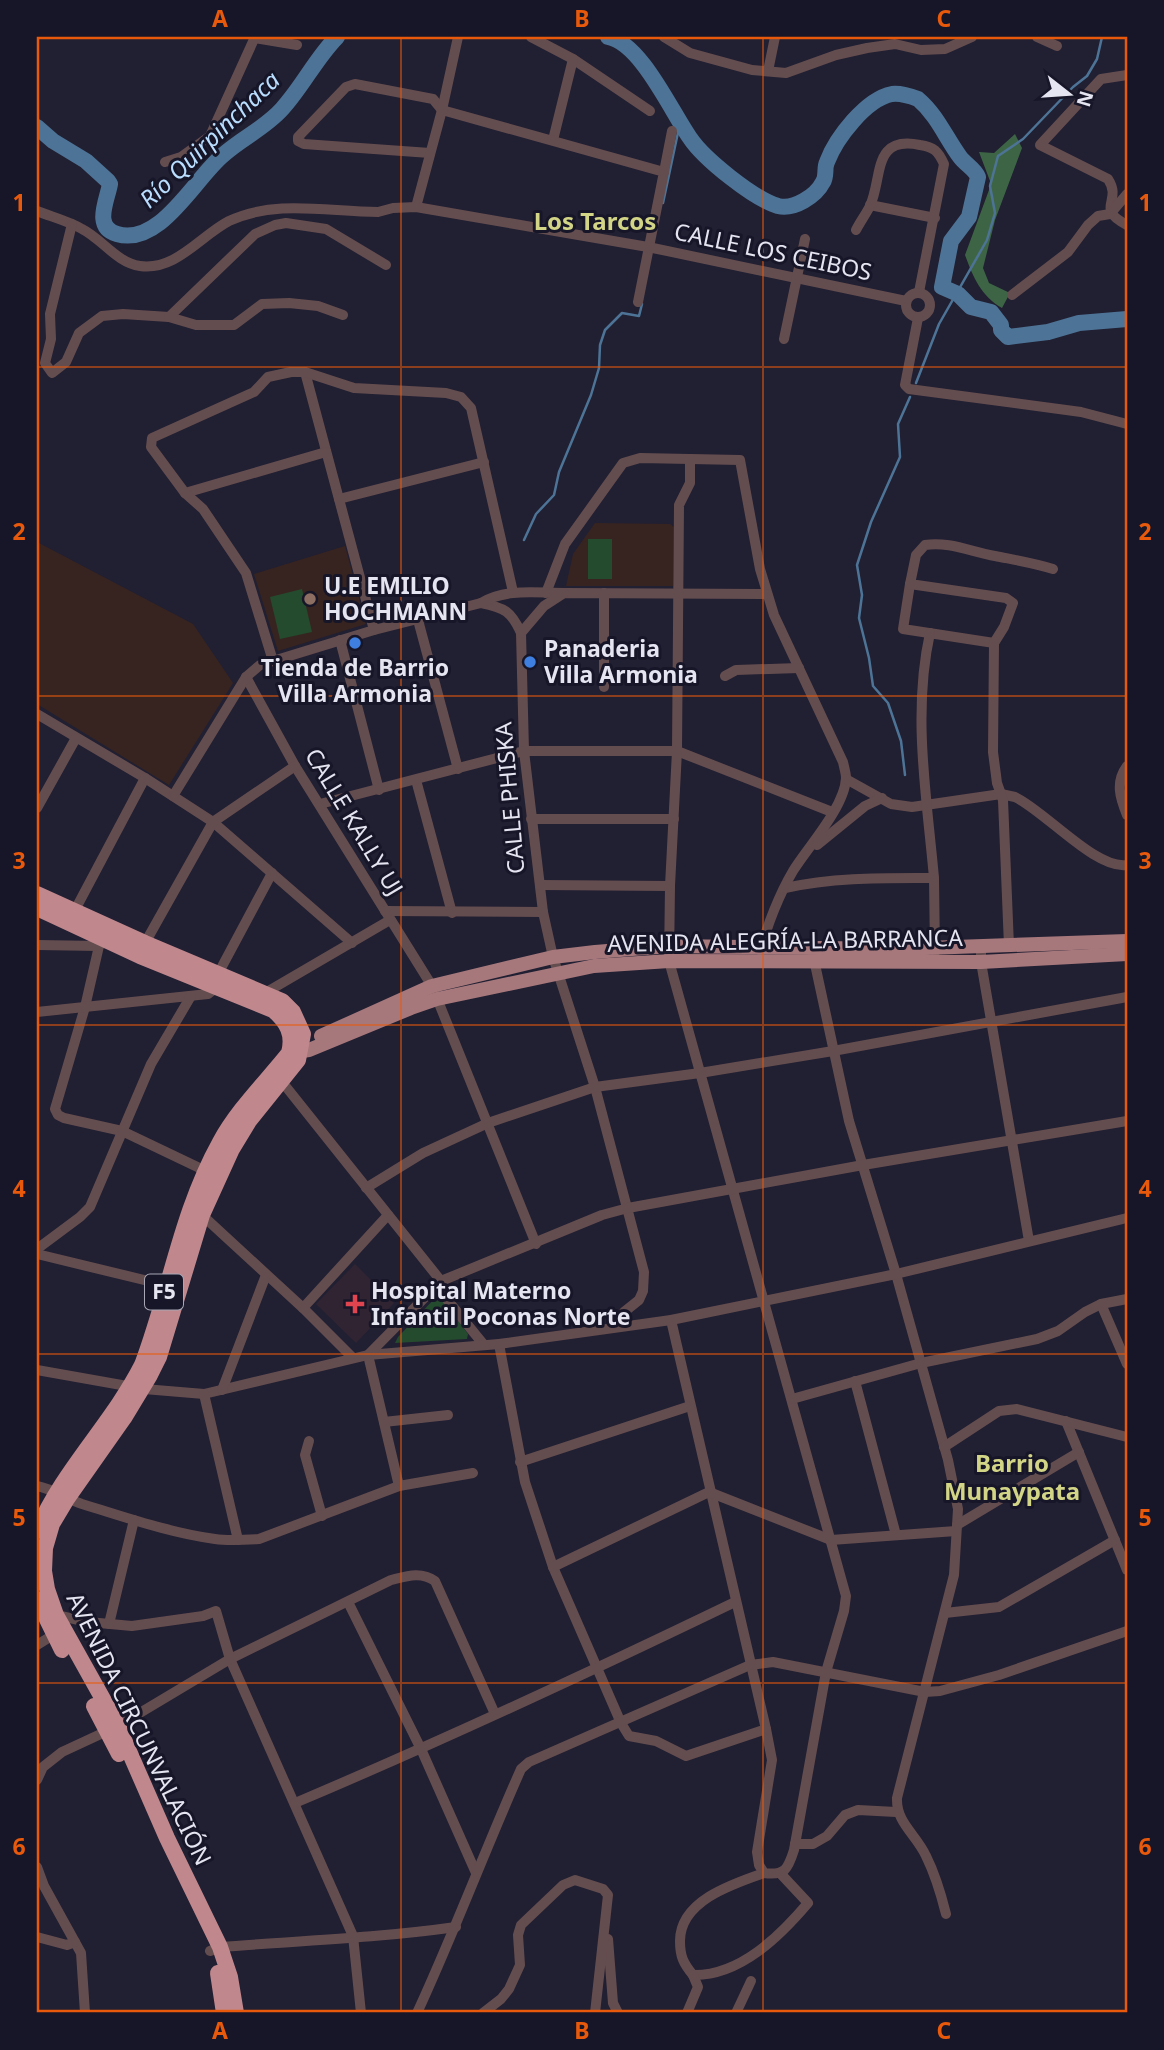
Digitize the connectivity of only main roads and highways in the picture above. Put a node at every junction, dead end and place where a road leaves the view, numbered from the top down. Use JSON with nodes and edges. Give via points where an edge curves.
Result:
{"nodes":[{"id":1,"x":37,"y":894,"type":"edge"},
{"id":2,"x":37,"y":908,"type":"edge"},
{"id":3,"x":1127,"y":941,"type":"edge"},
{"id":4,"x":669,"y":953,"type":"junction"},
{"id":5,"x":981,"y":954,"type":"junction"},
{"id":6,"x":1127,"y":954,"type":"edge"},
{"id":7,"x":219,"y":979,"type":"junction"},
{"id":8,"x":435,"y":993,"type":"junction"},
{"id":9,"x":296,"y":1048,"type":"junction"},
{"id":10,"x":212,"y":1174,"type":"junction"},
{"id":11,"x":172,"y":1287,"type":"junction"},
{"id":12,"x":62,"y":1496,"type":"junction"},
{"id":13,"x":37,"y":1531,"type":"edge"},
{"id":14,"x":37,"y":1599,"type":"edge"},
{"id":15,"x":59,"y":1632,"type":"junction"},
{"id":16,"x":215,"y":1949,"type":"junction"},
{"id":17,"x":224,"y":2013,"type":"edge"},
{"id":18,"x":236,"y":2013,"type":"edge"}],
"edges":[{"from":1,"to":7,"type":"highway"},
{"from":2,"to":7,"type":"highway","via":[[102,943]]},
{"from":3,"to":5,"type":"main road","name":"AVENIDA ALEGRÍA-LA BARRANCA","via":[[1009,946]]},
{"from":4,"to":5,"type":"main road","name":"AVENIDA ALEGRÍA-LA BARRANCA"},
{"from":4,"to":8,"type":"main road","name":"AVENIDA ALEGRÍA-LA BARRANCA"},
{"from":4,"to":8,"type":"main road","name":"AVENIDA ALEGRÍA-LA BARRANCA","via":[[553,957]]},
{"from":5,"to":6,"type":"main road","name":"AVENIDA ALEGRÍA-LA BARRANCA"},
{"from":7,"to":9,"type":"highway","via":[[262,999],[289,1027]]},
{"from":8,"to":9,"type":"main road","name":"AVENIDA ALEGRÍA-LA BARRANCA","via":[[411,1007]]},
{"from":9,"to":10,"type":"highway","name":"AVENIDA CIRCUNVALACIÓN","number":"F5","via":[[293,1069],[278,1077],[233,1121]]},
{"from":10,"to":11,"type":"highway","name":"AVENIDA CIRCUNVALACIÓN","number":"F5","via":[[202,1216]]},
{"from":10,"to":11,"type":"highway","name":"AVENIDA CIRCUNVALACIÓN","number":"F5","via":[[191,1209]]},
{"from":11,"to":12,"type":"highway","name":"AVENIDA CIRCUNVALACIÓN","number":"F5","via":[[137,1388]]},
{"from":12,"to":13,"type":"highway","name":"AVENIDA CIRCUNVALACIÓN","number":"F5"},
{"from":12,"to":15,"type":"highway","name":"AVENIDA CIRCUNVALACIÓN","number":"F5","via":[[45,1548],[44,1571]]},
{"from":14,"to":15,"type":"highway","name":"AVENIDA CIRCUNVALACIÓN","number":"F5"},
{"from":15,"to":16,"type":"highway","name":"AVENIDA CIRCUNVALACIÓN","number":"F5","via":[[113,1728]]},
{"from":16,"to":17,"type":"highway","name":"AVENIDA CIRCUNVALACIÓN","number":"F5"},
{"from":16,"to":18,"type":"highway","name":"AVENIDA CIRCUNVALACIÓN","number":"F5","via":[[230,1977]]}]}
